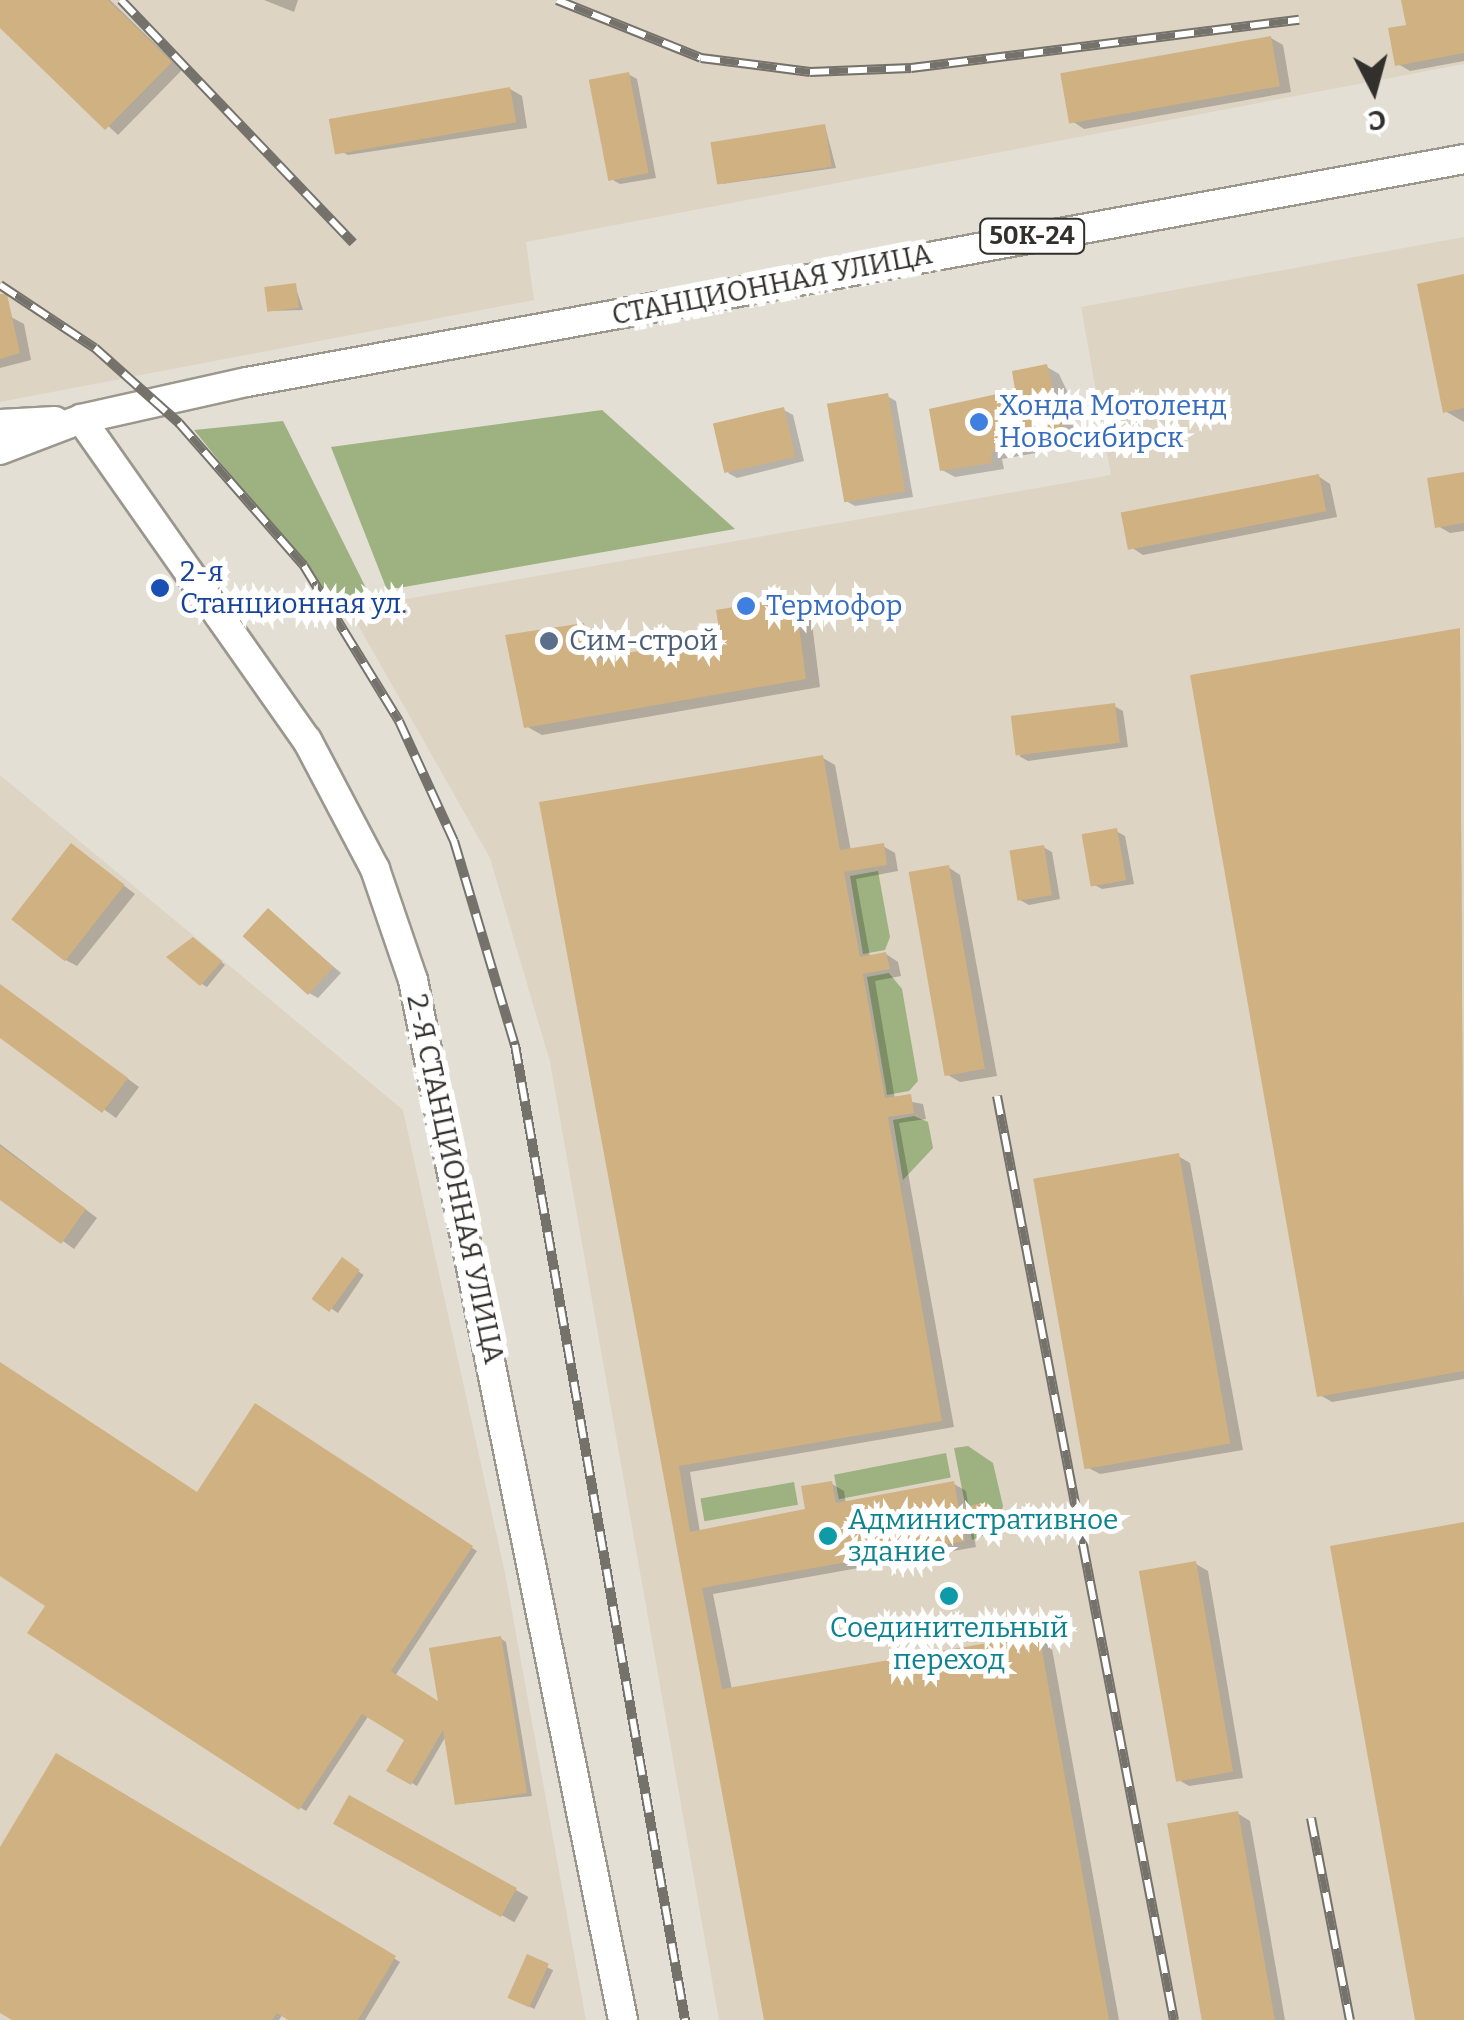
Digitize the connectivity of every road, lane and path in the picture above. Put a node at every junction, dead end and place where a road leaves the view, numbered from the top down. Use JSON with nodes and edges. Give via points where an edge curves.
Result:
{"nodes":[{"id":1,"x":1464,"y":159,"type":"edge"},
{"id":2,"x":82,"y":419,"type":"junction"},
{"id":3,"x":0,"y":424,"type":"edge"},
{"id":4,"x":0,"y":450,"type":"edge"},
{"id":5,"x":624,"y":2020,"type":"edge"}],
"edges":[{"from":1,"to":2,"type":"main road","name":"СТАНЦИОННАЯ УЛИЦА","number":"50К-24","via":[[260,380]]},
{"from":2,"to":3,"type":"main road","name":"СТАНЦИОННАЯ УЛИЦА","number":"50К-24"},
{"from":2,"to":4,"type":"main road","name":"СТАНЦИОННАЯ УЛИЦА","number":"50К-24"},
{"from":2,"to":5,"type":"main road","name":"2-Я СТАНЦИОННАЯ УЛИЦА","via":[[308,740],[375,869],[406,962],[550,1633]]}]}
